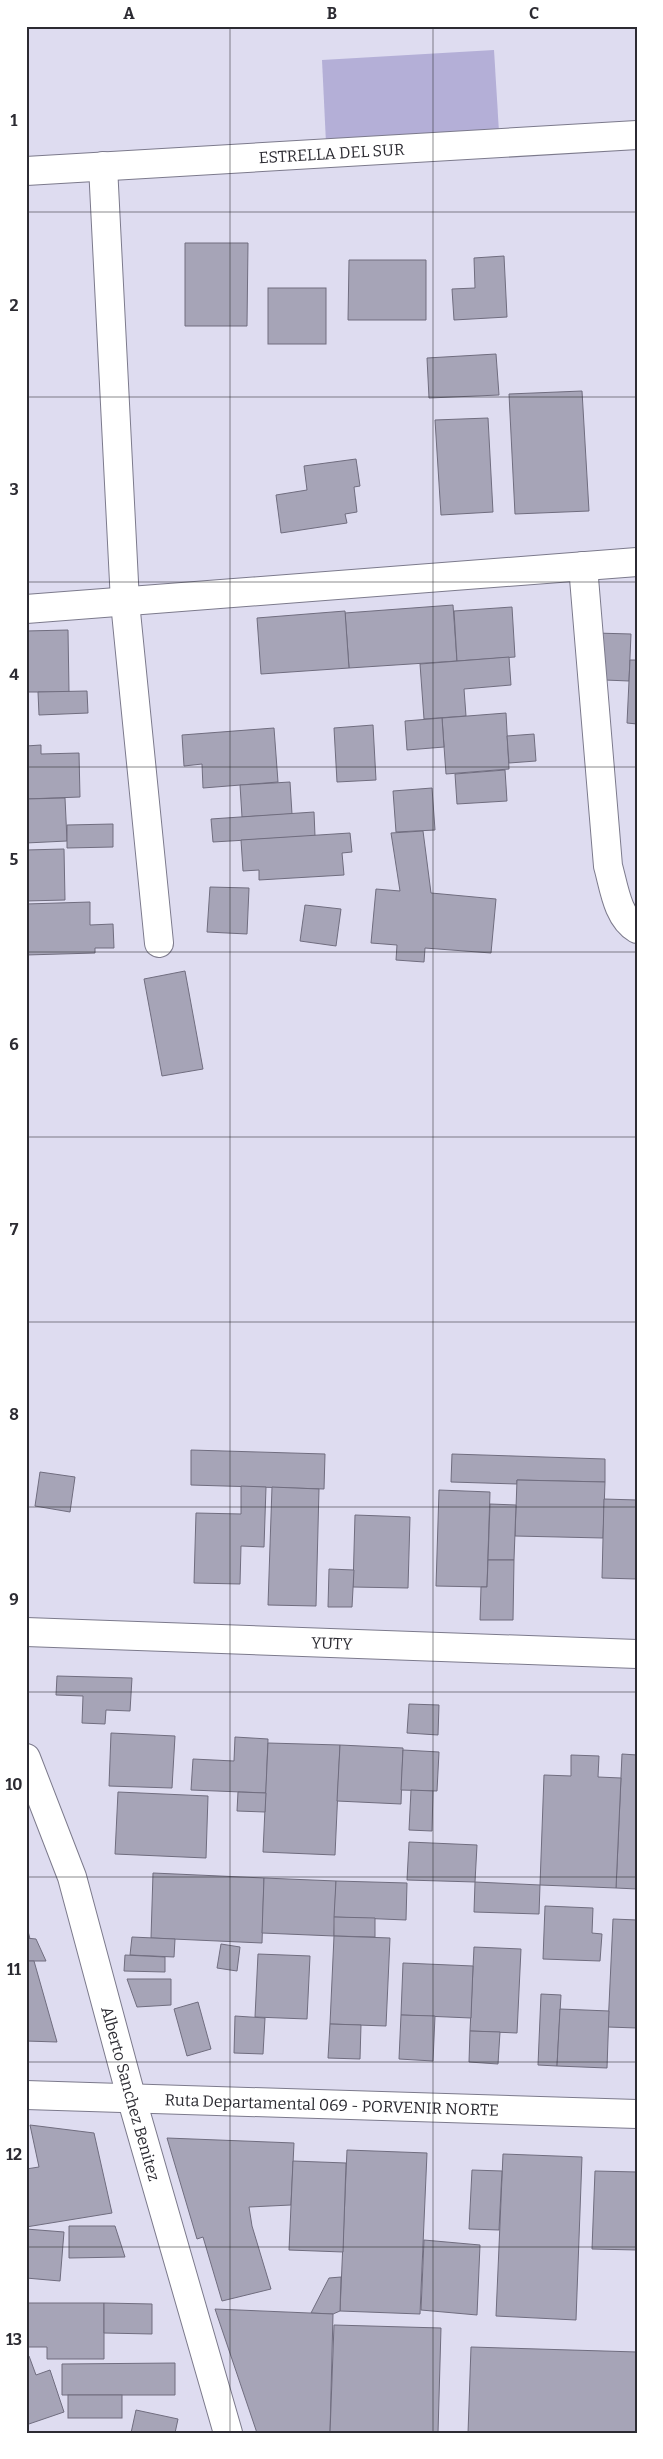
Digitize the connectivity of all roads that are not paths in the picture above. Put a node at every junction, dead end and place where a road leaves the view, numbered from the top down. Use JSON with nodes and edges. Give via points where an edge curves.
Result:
{"nodes":[{"id":1,"x":637,"y":135,"type":"edge"},
{"id":2,"x":103,"y":166,"type":"junction"},
{"id":3,"x":26,"y":171,"type":"edge"},
{"id":4,"x":637,"y":562,"type":"edge"},
{"id":5,"x":583,"y":566,"type":"junction"},
{"id":6,"x":125,"y":602,"type":"junction"},
{"id":7,"x":26,"y":609,"type":"edge"},
{"id":8,"x":637,"y":929,"type":"edge"},
{"id":9,"x":159,"y":944,"type":"dead end"},
{"id":10,"x":26,"y":1632,"type":"edge"},
{"id":11,"x":637,"y":1654,"type":"edge"},
{"id":12,"x":26,"y":1758,"type":"edge"},
{"id":13,"x":26,"y":2095,"type":"edge"},
{"id":14,"x":132,"y":2100,"type":"junction"},
{"id":15,"x":637,"y":2114,"type":"edge"},
{"id":16,"x":228,"y":2433,"type":"edge"}],
"edges":[{"from":1,"to":2,"type":"street","name":"ESTRELLA DEL SUR"},
{"from":2,"to":3,"type":"street","name":"ESTRELLA DEL SUR"},
{"from":2,"to":6,"type":"street"},
{"from":4,"to":5,"type":"street"},
{"from":5,"to":6,"type":"street"},
{"from":5,"to":8,"type":"street","via":[[608,866],[620,908],[628,924]]},
{"from":6,"to":7,"type":"street"},
{"from":6,"to":9,"type":"street"},
{"from":10,"to":11,"type":"street","name":"YUTY"},
{"from":12,"to":14,"type":"street","name":"Alberto Sanchez Benitez","via":[[72,1877]]},
{"from":13,"to":14,"type":"street","name":"Ruta Departamental 069 - PORVENIR NORTE"},
{"from":14,"to":15,"type":"street","name":"Ruta Departamental 069 - PORVENIR NORTE"},
{"from":14,"to":16,"type":"street","name":"Alberto Sanchez Benitez"}]}
